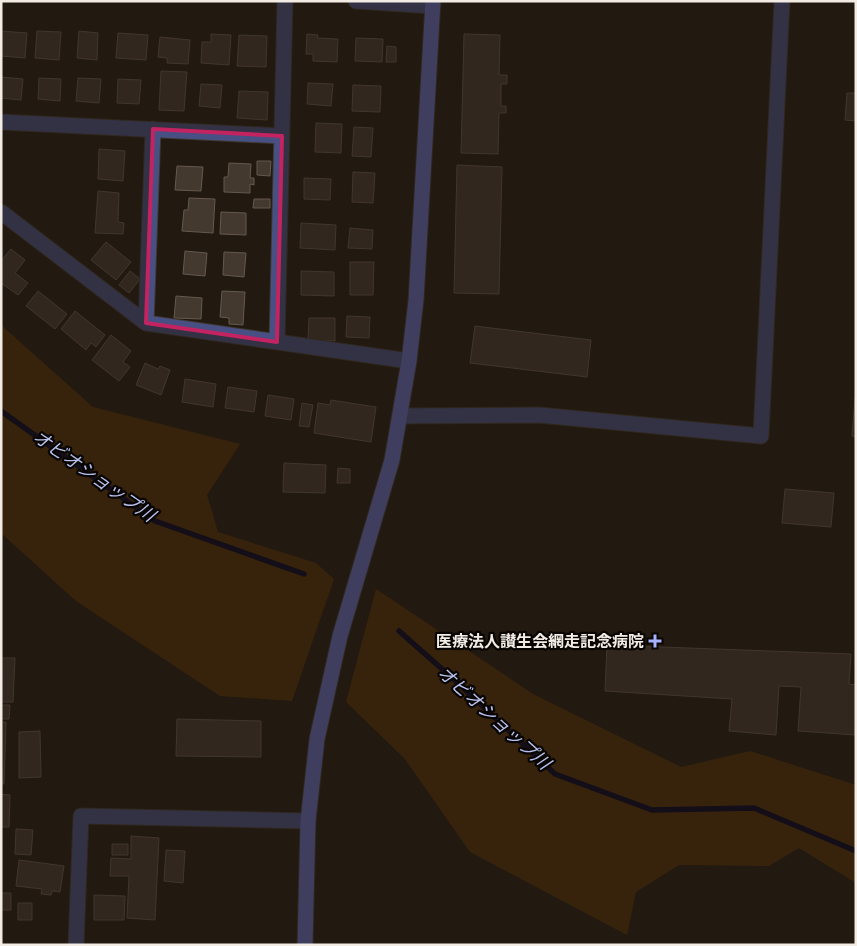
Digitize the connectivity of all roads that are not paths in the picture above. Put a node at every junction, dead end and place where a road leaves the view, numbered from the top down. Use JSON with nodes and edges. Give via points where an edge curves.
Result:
{"nodes":[{"id":1,"x":285,"y":1,"type":"edge"},
{"id":2,"x":356,"y":1,"type":"edge"},
{"id":3,"x":782,"y":1,"type":"edge"},
{"id":4,"x":433,"y":4,"type":"edge"},
{"id":5,"x":1,"y":122,"type":"edge"},
{"id":6,"x":153,"y":129,"type":"junction"},
{"id":7,"x":282,"y":136,"type":"junction"},
{"id":8,"x":1,"y":212,"type":"edge"},
{"id":9,"x":146,"y":323,"type":"junction"},
{"id":10,"x":277,"y":342,"type":"junction"},
{"id":11,"x":409,"y":361,"type":"junction"},
{"id":12,"x":401,"y":416,"type":"junction"},
{"id":13,"x":308,"y":821,"type":"junction"},
{"id":14,"x":76,"y":945,"type":"edge"},
{"id":15,"x":305,"y":945,"type":"edge"}],
"edges":[{"from":1,"to":7,"type":"street"},
{"from":2,"to":4,"type":"street"},
{"from":3,"to":12,"type":"street","via":[[761,436],[538,415]]},
{"from":4,"to":11,"type":"street","via":[[416,300]]},
{"from":5,"to":6,"type":"street"},
{"from":6,"to":7,"type":"street"},
{"from":6,"to":9,"type":"street"},
{"from":7,"to":10,"type":"street"},
{"from":8,"to":9,"type":"street"},
{"from":9,"to":10,"type":"street"},
{"from":10,"to":11,"type":"street"},
{"from":11,"to":12,"type":"street"},
{"from":12,"to":13,"type":"street","via":[[387,478],[336,653],[318,739]]},
{"from":13,"to":14,"type":"street","via":[[81,816]]},
{"from":13,"to":15,"type":"street"}]}
